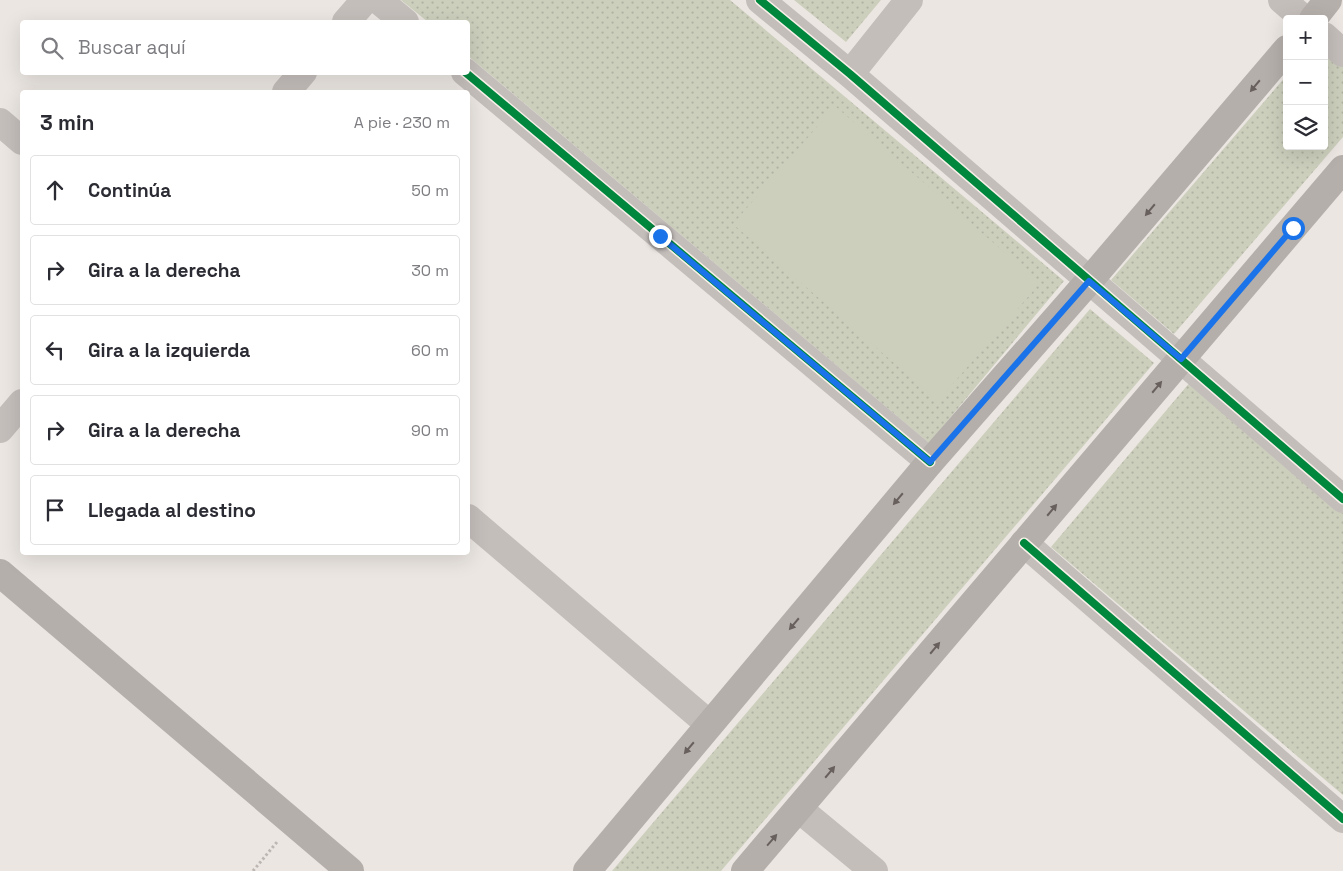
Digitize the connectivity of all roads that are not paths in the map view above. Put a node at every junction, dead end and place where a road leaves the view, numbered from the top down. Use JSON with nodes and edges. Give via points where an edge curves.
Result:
{"nodes":[{"id":1,"x":365,"y":0,"type":"edge"},
{"id":2,"x":378,"y":0,"type":"edge"},
{"id":3,"x":760,"y":0,"type":"edge"},
{"id":4,"x":909,"y":0,"type":"edge"},
{"id":5,"x":1282,"y":0,"type":"edge"},
{"id":6,"x":1328,"y":0,"type":"edge"},
{"id":7,"x":1299,"y":15,"type":"edge"},
{"id":8,"x":1315,"y":15,"type":"edge"},
{"id":9,"x":348,"y":20,"type":"edge"},
{"id":10,"x":403,"y":20,"type":"edge"},
{"id":11,"x":1328,"y":40,"type":"edge"},
{"id":12,"x":1343,"y":53,"type":"edge"},
{"id":13,"x":1283,"y":54,"type":"edge"},
{"id":14,"x":850,"y":74,"type":"junction"},
{"id":15,"x":300,"y":75,"type":"edge"},
{"id":16,"x":469,"y":75,"type":"edge"},
{"id":17,"x":288,"y":90,"type":"edge"},
{"id":18,"x":0,"y":122,"type":"edge"},
{"id":19,"x":20,"y":138,"type":"edge"},
{"id":20,"x":1343,"y":169,"type":"edge"},
{"id":21,"x":1089,"y":281,"type":"junction"},
{"id":22,"x":1181,"y":359,"type":"junction"},
{"id":23,"x":20,"y":405,"type":"edge"},
{"id":24,"x":0,"y":430,"type":"edge"},
{"id":25,"x":930,"y":462,"type":"junction"},
{"id":26,"x":1343,"y":499,"type":"edge"},
{"id":27,"x":470,"y":520,"type":"edge"},
{"id":28,"x":1024,"y":543,"type":"junction"},
{"id":29,"x":0,"y":573,"type":"edge"},
{"id":30,"x":709,"y":724,"type":"junction"},
{"id":31,"x":799,"y":809,"type":"junction"},
{"id":32,"x":1343,"y":819,"type":"edge"},
{"id":33,"x":350,"y":871,"type":"edge"},
{"id":34,"x":588,"y":871,"type":"edge"},
{"id":35,"x":745,"y":871,"type":"edge"},
{"id":36,"x":874,"y":871,"type":"edge"}],
"edges":[{"from":1,"to":9,"type":"street"},
{"from":2,"to":10,"type":"street"},
{"from":3,"to":14,"type":"street"},
{"from":4,"to":14,"type":"street"},
{"from":5,"to":7,"type":"street"},
{"from":6,"to":8,"type":"main road"},
{"from":11,"to":12,"type":"street"},
{"from":13,"to":21,"type":"main road","one_way":true},
{"from":14,"to":21,"type":"street"},
{"from":15,"to":17,"type":"street"},
{"from":16,"to":25,"type":"street"},
{"from":18,"to":19,"type":"street"},
{"from":20,"to":22,"type":"main road"},
{"from":21,"to":22,"type":"street"},
{"from":21,"to":25,"type":"main road"},
{"from":22,"to":26,"type":"street"},
{"from":28,"to":22,"type":"main road","one_way":true},
{"from":23,"to":24,"type":"street"},
{"from":25,"to":30,"type":"main road","one_way":true},
{"from":27,"to":30,"type":"street"},
{"from":31,"to":28,"type":"main road","one_way":true},
{"from":28,"to":32,"type":"street"},
{"from":29,"to":33,"type":"main road"},
{"from":30,"to":34,"type":"main road","one_way":true},
{"from":35,"to":31,"type":"main road","one_way":true},
{"from":31,"to":36,"type":"street"}]}
